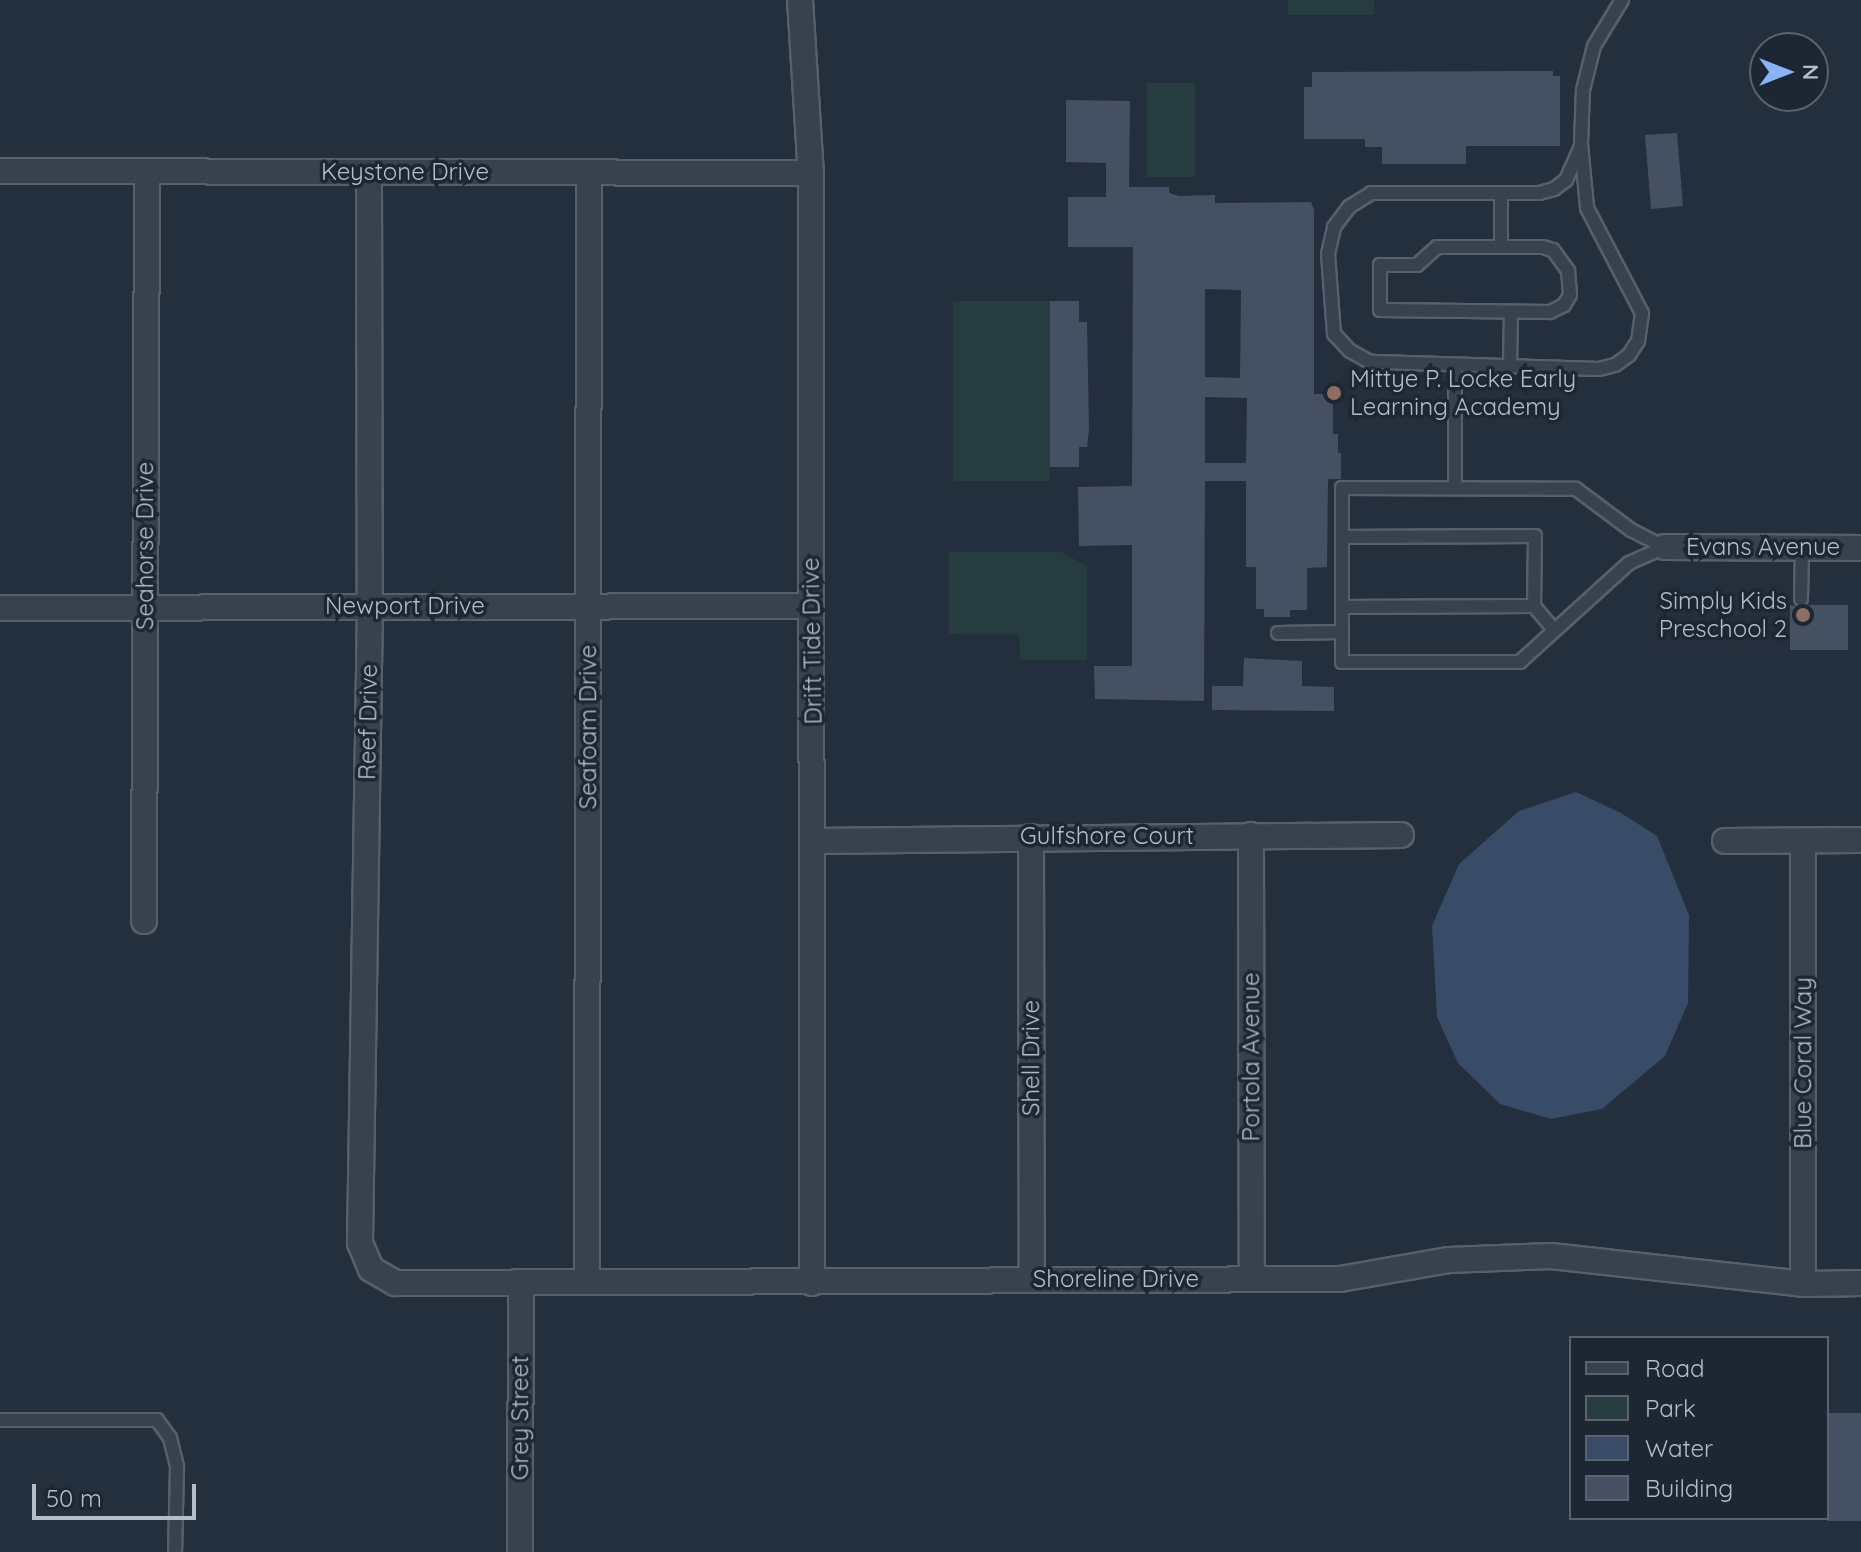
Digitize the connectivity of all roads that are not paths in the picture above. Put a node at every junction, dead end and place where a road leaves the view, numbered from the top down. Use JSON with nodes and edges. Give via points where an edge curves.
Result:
{"nodes":[{"id":1,"x":800,"y":0,"type":"edge"},
{"id":2,"x":1622,"y":0,"type":"edge"},
{"id":3,"x":1581,"y":146,"type":"junction"},
{"id":4,"x":0,"y":171,"type":"edge"},
{"id":5,"x":147,"y":171,"type":"junction"},
{"id":6,"x":369,"y":172,"type":"junction"},
{"id":7,"x":589,"y":172,"type":"junction"},
{"id":8,"x":811,"y":173,"type":"junction"},
{"id":9,"x":1501,"y":193,"type":"junction"},
{"id":10,"x":1501,"y":247,"type":"junction"},
{"id":11,"x":1511,"y":312,"type":"junction"},
{"id":12,"x":1455,"y":366,"type":"junction"},
{"id":13,"x":1510,"y":366,"type":"junction"},
{"id":14,"x":1455,"y":487,"type":"junction"},
{"id":15,"x":1342,"y":537,"type":"junction"},
{"id":16,"x":1665,"y":547,"type":"junction"},
{"id":17,"x":1802,"y":548,"type":"junction"},
{"id":18,"x":1861,"y":548,"type":"edge"},
{"id":19,"x":1801,"y":599,"type":"dead end"},
{"id":20,"x":370,"y":606,"type":"junction"},
{"id":21,"x":588,"y":606,"type":"junction"},
{"id":22,"x":811,"y":606,"type":"junction"},
{"id":23,"x":1534,"y":606,"type":"junction"},
{"id":24,"x":1342,"y":607,"type":"junction"},
{"id":25,"x":0,"y":608,"type":"edge"},
{"id":26,"x":145,"y":608,"type":"junction"},
{"id":27,"x":1554,"y":630,"type":"junction"},
{"id":28,"x":1342,"y":632,"type":"junction"},
{"id":29,"x":1278,"y":633,"type":"dead end"},
{"id":30,"x":1251,"y":835,"type":"junction"},
{"id":31,"x":1401,"y":835,"type":"dead end"},
{"id":32,"x":1031,"y":837,"type":"junction"},
{"id":33,"x":1861,"y":840,"type":"edge"},
{"id":34,"x":814,"y":841,"type":"junction"},
{"id":35,"x":1725,"y":841,"type":"dead end"},
{"id":36,"x":1803,"y":841,"type":"junction"},
{"id":37,"x":144,"y":921,"type":"dead end"},
{"id":38,"x":371,"y":1269,"type":"joint"},
{"id":39,"x":1252,"y":1278,"type":"junction"},
{"id":40,"x":1032,"y":1279,"type":"junction"},
{"id":41,"x":587,"y":1282,"type":"junction"},
{"id":42,"x":812,"y":1283,"type":"junction"},
{"id":43,"x":1861,"y":1283,"type":"edge"},
{"id":44,"x":521,"y":1284,"type":"junction"},
{"id":45,"x":1803,"y":1284,"type":"junction"},
{"id":46,"x":0,"y":1420,"type":"edge"},
{"id":47,"x":175,"y":1552,"type":"edge"},
{"id":48,"x":520,"y":1552,"type":"edge"}],
"edges":[{"from":1,"to":8,"type":"street","name":"Drift Tide Drive"},
{"from":2,"to":3,"type":"lane","via":[[1594,46],[1583,90]]},
{"from":3,"to":9,"type":"lane","via":[[1566,180],[1554,189]]},
{"from":3,"to":13,"type":"lane","via":[[1587,208],[1642,313],[1638,341],[1622,360],[1599,369]]},
{"from":4,"to":5,"type":"street","name":"Keystone Drive"},
{"from":5,"to":6,"type":"street","name":"Keystone Drive"},
{"from":5,"to":26,"type":"street","name":"Seahorse Drive"},
{"from":6,"to":7,"type":"street","name":"Keystone Drive"},
{"from":6,"to":20,"type":"street","name":"Reef Drive"},
{"from":7,"to":8,"type":"street","name":"Keystone Drive"},
{"from":7,"to":21,"type":"street","name":"Seafoam Drive"},
{"from":8,"to":22,"type":"street","name":"Drift Tide Drive"},
{"from":9,"to":10,"type":"lane"},
{"from":9,"to":12,"type":"lane","via":[[1371,193],[1349,207],[1334,227],[1328,254],[1334,334],[1370,362]]},
{"from":10,"to":11,"type":"lane","via":[[1553,250],[1570,282],[1570,295],[1558,310]]},
{"from":10,"to":11,"type":"lane","via":[[1437,247],[1417,265],[1380,265],[1380,310]]},
{"from":11,"to":13,"type":"lane"},
{"from":12,"to":13,"type":"lane"},
{"from":12,"to":14,"type":"lane"},
{"from":14,"to":15,"type":"lane","via":[[1342,488]]},
{"from":14,"to":16,"type":"lane","via":[[1576,489],[1631,530]]},
{"from":15,"to":23,"type":"lane","via":[[1535,536]]},
{"from":15,"to":24,"type":"lane"},
{"from":16,"to":17,"type":"street","name":"Evans Avenue"},
{"from":16,"to":27,"type":"lane","via":[[1629,563]]},
{"from":17,"to":18,"type":"street","name":"Evans Avenue"},
{"from":17,"to":19,"type":"lane"},
{"from":20,"to":21,"type":"street","name":"Newport Drive"},
{"from":20,"to":26,"type":"street","name":"Newport Drive"},
{"from":20,"to":38,"type":"street","name":"Reef Drive","via":[[360,1243]]},
{"from":21,"to":22,"type":"street","name":"Newport Drive"},
{"from":21,"to":41,"type":"street","name":"Seafoam Drive"},
{"from":22,"to":34,"type":"street","name":"Drift Tide Drive"},
{"from":23,"to":24,"type":"lane"},
{"from":23,"to":27,"type":"lane"},
{"from":24,"to":28,"type":"lane"},
{"from":25,"to":26,"type":"street","name":"Newport Drive"},
{"from":26,"to":37,"type":"street","name":"Seahorse Drive"},
{"from":27,"to":28,"type":"lane","via":[[1520,662],[1342,662]]},
{"from":28,"to":29,"type":"lane"},
{"from":30,"to":31,"type":"street","name":"Gulfshore Court"},
{"from":30,"to":32,"type":"street","name":"Gulfshore Court"},
{"from":30,"to":39,"type":"street","name":"Portola Avenue"},
{"from":32,"to":34,"type":"street","name":"Gulfshore Court"},
{"from":32,"to":40,"type":"street","name":"Shell Drive"},
{"from":33,"to":36,"type":"street"},
{"from":34,"to":42,"type":"street","name":"Drift Tide Drive"},
{"from":35,"to":36,"type":"street"},
{"from":36,"to":45,"type":"street","name":"Blue Coral Way"},
{"from":38,"to":44,"type":"street","name":"Shoreline Drive","via":[[395,1283]]},
{"from":39,"to":40,"type":"street","name":"Shoreline Drive"},
{"from":39,"to":45,"type":"street","name":"Shoreline Drive","via":[[1340,1279],[1449,1260],[1551,1256]]},
{"from":40,"to":42,"type":"street","name":"Shoreline Drive"},
{"from":41,"to":42,"type":"street","name":"Shoreline Drive"},
{"from":41,"to":44,"type":"street","name":"Shoreline Drive"},
{"from":43,"to":45,"type":"street","name":"Shoreline Drive"},
{"from":44,"to":48,"type":"street","name":"Grey Street"},
{"from":46,"to":47,"type":"lane","via":[[157,1420],[170,1438],[177,1467]]}]}
